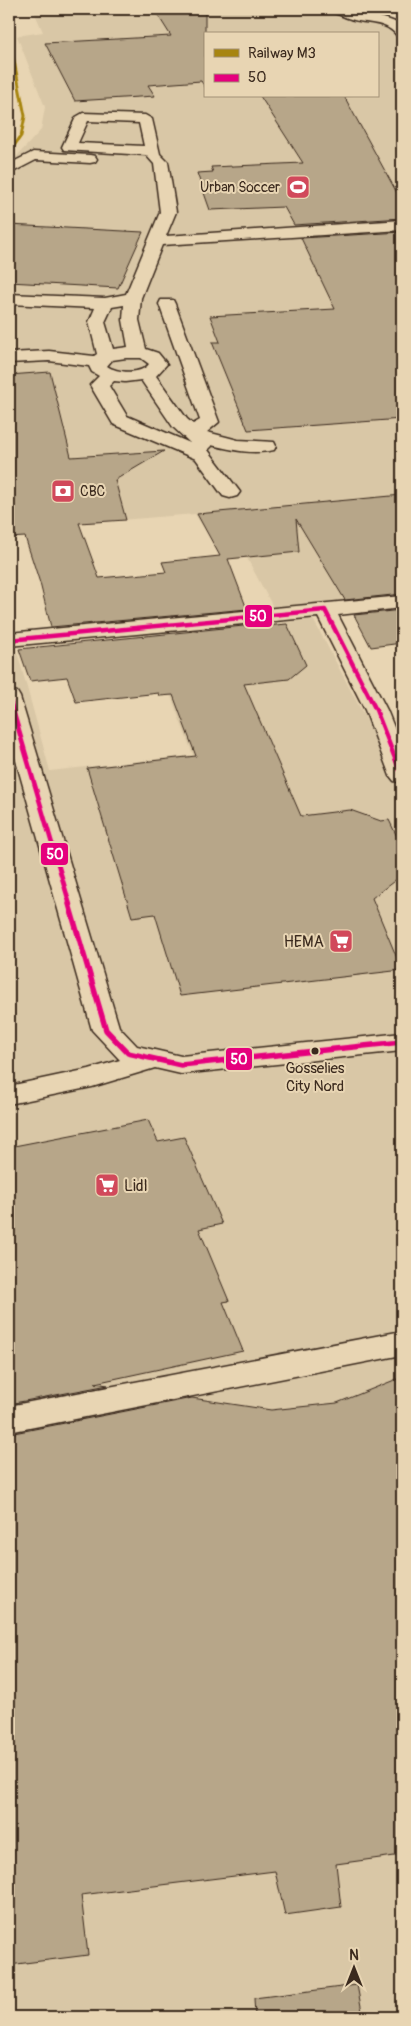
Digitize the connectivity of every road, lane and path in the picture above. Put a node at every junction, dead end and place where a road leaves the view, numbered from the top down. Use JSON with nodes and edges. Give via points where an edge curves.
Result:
{"nodes":[{"id":1,"x":335,"y":9,"type":"edge"},
{"id":2,"x":399,"y":25,"type":"edge"},
{"id":3,"x":76,"y":132,"type":"junction"},
{"id":4,"x":94,"y":133,"type":"dead end"},
{"id":5,"x":130,"y":134,"type":"dead end"},
{"id":6,"x":149,"y":135,"type":"junction"},
{"id":7,"x":157,"y":157,"type":"junction"},
{"id":8,"x":9,"y":170,"type":"edge"},
{"id":9,"x":402,"y":225,"type":"edge"},
{"id":10,"x":155,"y":241,"type":"junction"},
{"id":11,"x":133,"y":298,"type":"junction"},
{"id":12,"x":9,"y":299,"type":"edge"},
{"id":13,"x":104,"y":303,"type":"junction"},
{"id":14,"x":167,"y":304,"type":"dead end"},
{"id":15,"x":138,"y":353,"type":"junction"},
{"id":16,"x":9,"y":358,"type":"edge"},
{"id":17,"x":105,"y":364,"type":"junction"},
{"id":18,"x":146,"y":374,"type":"junction"},
{"id":19,"x":192,"y":432,"type":"junction"},
{"id":20,"x":267,"y":446,"type":"dead end"},
{"id":21,"x":203,"y":455,"type":"junction"},
{"id":22,"x":230,"y":492,"type":"dead end"},
{"id":23,"x":402,"y":602,"type":"edge"},
{"id":24,"x":326,"y":610,"type":"junction"},
{"id":25,"x":9,"y":640,"type":"edge"},
{"id":26,"x":9,"y":697,"type":"edge"},
{"id":27,"x":19,"y":771,"type":"edge"},
{"id":28,"x":402,"y":776,"type":"edge"},
{"id":29,"x":402,"y":1042,"type":"edge"},
{"id":30,"x":155,"y":1059,"type":"junction"},
{"id":31,"x":9,"y":1095,"type":"edge"},
{"id":32,"x":402,"y":1343,"type":"edge"},
{"id":33,"x":9,"y":1419,"type":"edge"}],
"edges":[{"from":1,"to":2,"type":"street"},
{"from":3,"to":4,"type":"street"},
{"from":3,"to":6,"type":"street","via":[[83,117],[145,118]]},
{"from":3,"to":7,"type":"street","via":[[69,147]]},
{"from":5,"to":6,"type":"street"},
{"from":6,"to":7,"type":"street"},
{"from":7,"to":8,"type":"street","via":[[33,156]]},
{"from":7,"to":10,"type":"street","via":[[168,212]]},
{"from":9,"to":10,"type":"street"},
{"from":10,"to":11,"type":"street"},
{"from":11,"to":13,"type":"street"},
{"from":11,"to":15,"type":"street","via":[[131,320]]},
{"from":12,"to":13,"type":"street"},
{"from":13,"to":17,"type":"street","via":[[97,322]]},
{"from":14,"to":19,"type":"street","via":[[210,422]]},
{"from":15,"to":17,"type":"street","via":[[121,353]]},
{"from":15,"to":18,"type":"street","via":[[153,357],[158,364]]},
{"from":16,"to":17,"type":"street","via":[[49,356]]},
{"from":17,"to":18,"type":"street","via":[[128,377]]},
{"from":17,"to":21,"type":"street","via":[[99,385],[120,420]]},
{"from":18,"to":19,"type":"street","via":[[180,423]]},
{"from":19,"to":20,"type":"street","via":[[237,446]]},
{"from":19,"to":21,"type":"street","via":[[203,445]]},
{"from":21,"to":22,"type":"street"},
{"from":23,"to":24,"type":"street"},
{"from":24,"to":25,"type":"street"},
{"from":24,"to":28,"type":"street","via":[[376,710]]},
{"from":26,"to":27,"type":"street"},
{"from":27,"to":30,"type":"street","via":[[106,1030],[128,1052]]},
{"from":29,"to":30,"type":"street","via":[[181,1065]]},
{"from":30,"to":31,"type":"street","via":[[92,1078]]},
{"from":32,"to":33,"type":"street"}]}
